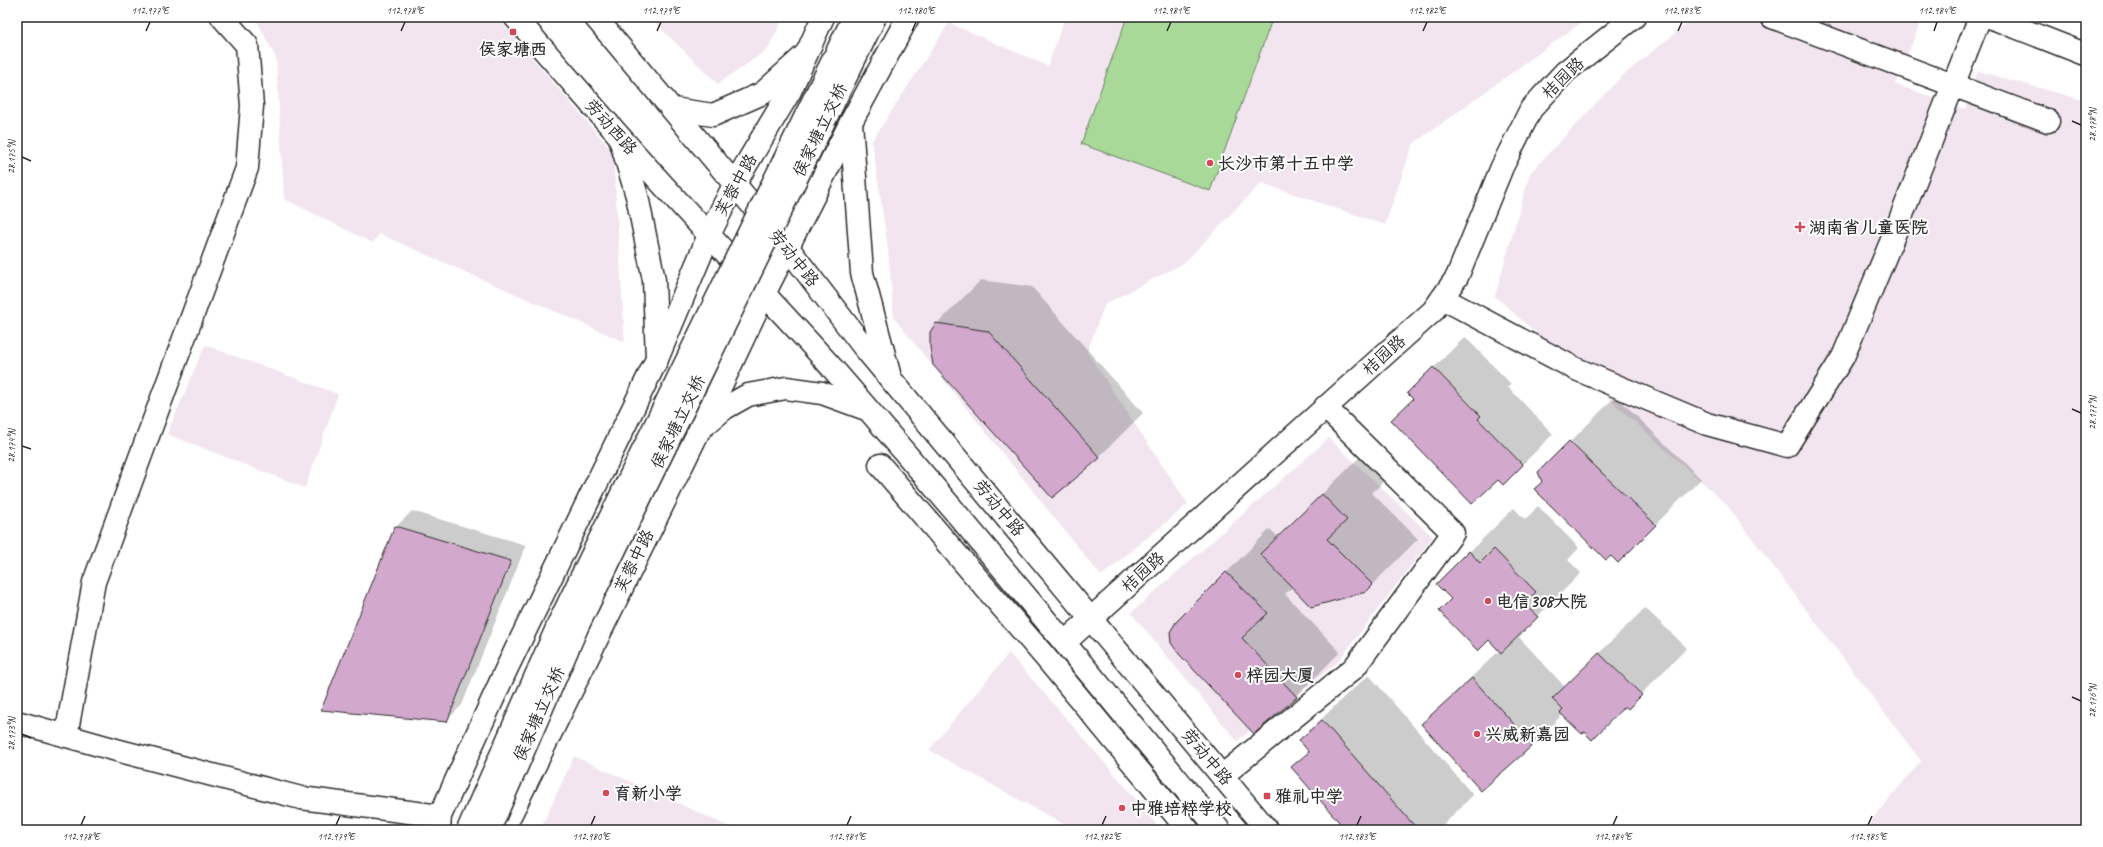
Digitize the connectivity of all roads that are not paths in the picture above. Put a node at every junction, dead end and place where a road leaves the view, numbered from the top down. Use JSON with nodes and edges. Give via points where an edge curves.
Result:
{"nodes":[{"id":1,"x":222,"y":17,"type":"edge"},
{"id":2,"x":515,"y":17,"type":"edge"},
{"id":3,"x":595,"y":17,"type":"edge"},
{"id":4,"x":823,"y":17,"type":"edge"},
{"id":5,"x":854,"y":17,"type":"edge"},
{"id":6,"x":875,"y":17,"type":"edge"},
{"id":7,"x":908,"y":17,"type":"edge"},
{"id":8,"x":1634,"y":17,"type":"edge"},
{"id":9,"x":1772,"y":17,"type":"edge"},
{"id":10,"x":1980,"y":17,"type":"edge"},
{"id":11,"x":1990,"y":17,"type":"edge"},
{"id":12,"x":2082,"y":53,"type":"dead end"},
{"id":13,"x":806,"y":54,"type":"junction"},
{"id":14,"x":1953,"y":86,"type":"junction"},
{"id":15,"x":673,"y":109,"type":"junction"},
{"id":16,"x":2048,"y":121,"type":"dead end"},
{"id":17,"x":851,"y":122,"type":"junction"},
{"id":18,"x":620,"y":137,"type":"junction"},
{"id":19,"x":734,"y":185,"type":"junction"},
{"id":20,"x":709,"y":235,"type":"junction"},
{"id":21,"x":788,"y":248,"type":"junction"},
{"id":22,"x":764,"y":292,"type":"junction"},
{"id":23,"x":1442,"y":298,"type":"junction"},
{"id":24,"x":657,"y":359,"type":"junction"},
{"id":25,"x":891,"y":380,"type":"junction"},
{"id":26,"x":1326,"y":408,"type":"junction"},
{"id":27,"x":867,"y":410,"type":"junction"},
{"id":28,"x":700,"y":429,"type":"junction"},
{"id":29,"x":880,"y":465,"type":"dead end"},
{"id":30,"x":1092,"y":618,"type":"junction"},
{"id":31,"x":1065,"y":642,"type":"junction"},
{"id":32,"x":17,"y":722,"type":"edge"},
{"id":33,"x":66,"y":736,"type":"junction"},
{"id":34,"x":1222,"y":776,"type":"junction"},
{"id":35,"x":440,"y":823,"type":"edge"},
{"id":36,"x":468,"y":830,"type":"edge"},
{"id":37,"x":489,"y":830,"type":"edge"},
{"id":38,"x":503,"y":830,"type":"edge"},
{"id":39,"x":1188,"y":830,"type":"edge"},
{"id":40,"x":1219,"y":830,"type":"edge"},
{"id":41,"x":1267,"y":830,"type":"edge"}],
"edges":[{"from":1,"to":33,"type":"street","via":[[247,46],[252,106],[247,168],[94,582]]},
{"from":2,"to":18,"type":"street","name":"劳动西路"},
{"from":3,"to":15,"type":"street"},
{"from":4,"to":13,"type":"street","name":"芙蓉中路"},
{"from":5,"to":36,"type":"street","name":"侯家塘立交桥","bridge":true,"via":[[562,619]]},
{"from":6,"to":37,"type":"street","name":"侯家塘立交桥","bridge":true,"via":[[577,627]]},
{"from":7,"to":17,"type":"street"},
{"from":8,"to":23,"type":"street","name":"桔园路","via":[[1564,72],[1530,109],[1502,167],[1457,277]]},
{"from":9,"to":14,"type":"street"},
{"from":10,"to":14,"type":"street"},
{"from":11,"to":12,"type":"street"},
{"from":13,"to":15,"type":"street","via":[[763,93],[713,115]]},
{"from":13,"to":19,"type":"street","name":"芙蓉中路","via":[[790,91]]},
{"from":14,"to":16,"type":"street"},
{"from":14,"to":23,"type":"street","via":[[1843,357],[1786,446],[1707,424],[1576,369]]},
{"from":15,"to":19,"type":"street"},
{"from":17,"to":21,"type":"street"},
{"from":17,"to":25,"type":"street","via":[[862,273]]},
{"from":18,"to":20,"type":"street","name":"劳动西路"},
{"from":18,"to":24,"type":"street","via":[[637,196],[654,280]]},
{"from":19,"to":20,"type":"street","name":"芙蓉中路"},
{"from":19,"to":21,"type":"street","name":"劳动中路"},
{"from":20,"to":22,"type":"street"},
{"from":20,"to":24,"type":"street","name":"芙蓉中路"},
{"from":21,"to":22,"type":"street","name":"芙蓉中路"},
{"from":21,"to":25,"type":"street","name":"劳动中路"},
{"from":22,"to":27,"type":"street"},
{"from":22,"to":28,"type":"street","name":"芙蓉中路"},
{"from":23,"to":26,"type":"street","name":"桔园路","via":[[1433,311]]},
{"from":24,"to":35,"type":"street","name":"芙蓉中路","via":[[505,672]]},
{"from":25,"to":30,"type":"street","name":"劳动中路"},
{"from":26,"to":30,"type":"street","name":"桔园路"},
{"from":26,"to":34,"type":"street","via":[[1453,533],[1354,668]]},
{"from":27,"to":28,"type":"street","via":[[822,394],[786,388],[748,395],[726,408]]},
{"from":27,"to":31,"type":"street"},
{"from":28,"to":38,"type":"street","name":"芙蓉中路"},
{"from":29,"to":39,"type":"street","via":[[1046,658]]},
{"from":30,"to":31,"type":"street","name":"桔园路"},
{"from":30,"to":34,"type":"street","name":"劳动中路"},
{"from":31,"to":40,"type":"street"},
{"from":32,"to":33,"type":"street"},
{"from":33,"to":35,"type":"street","via":[[301,798]]},
{"from":34,"to":41,"type":"street","name":"劳动中路"}]}
